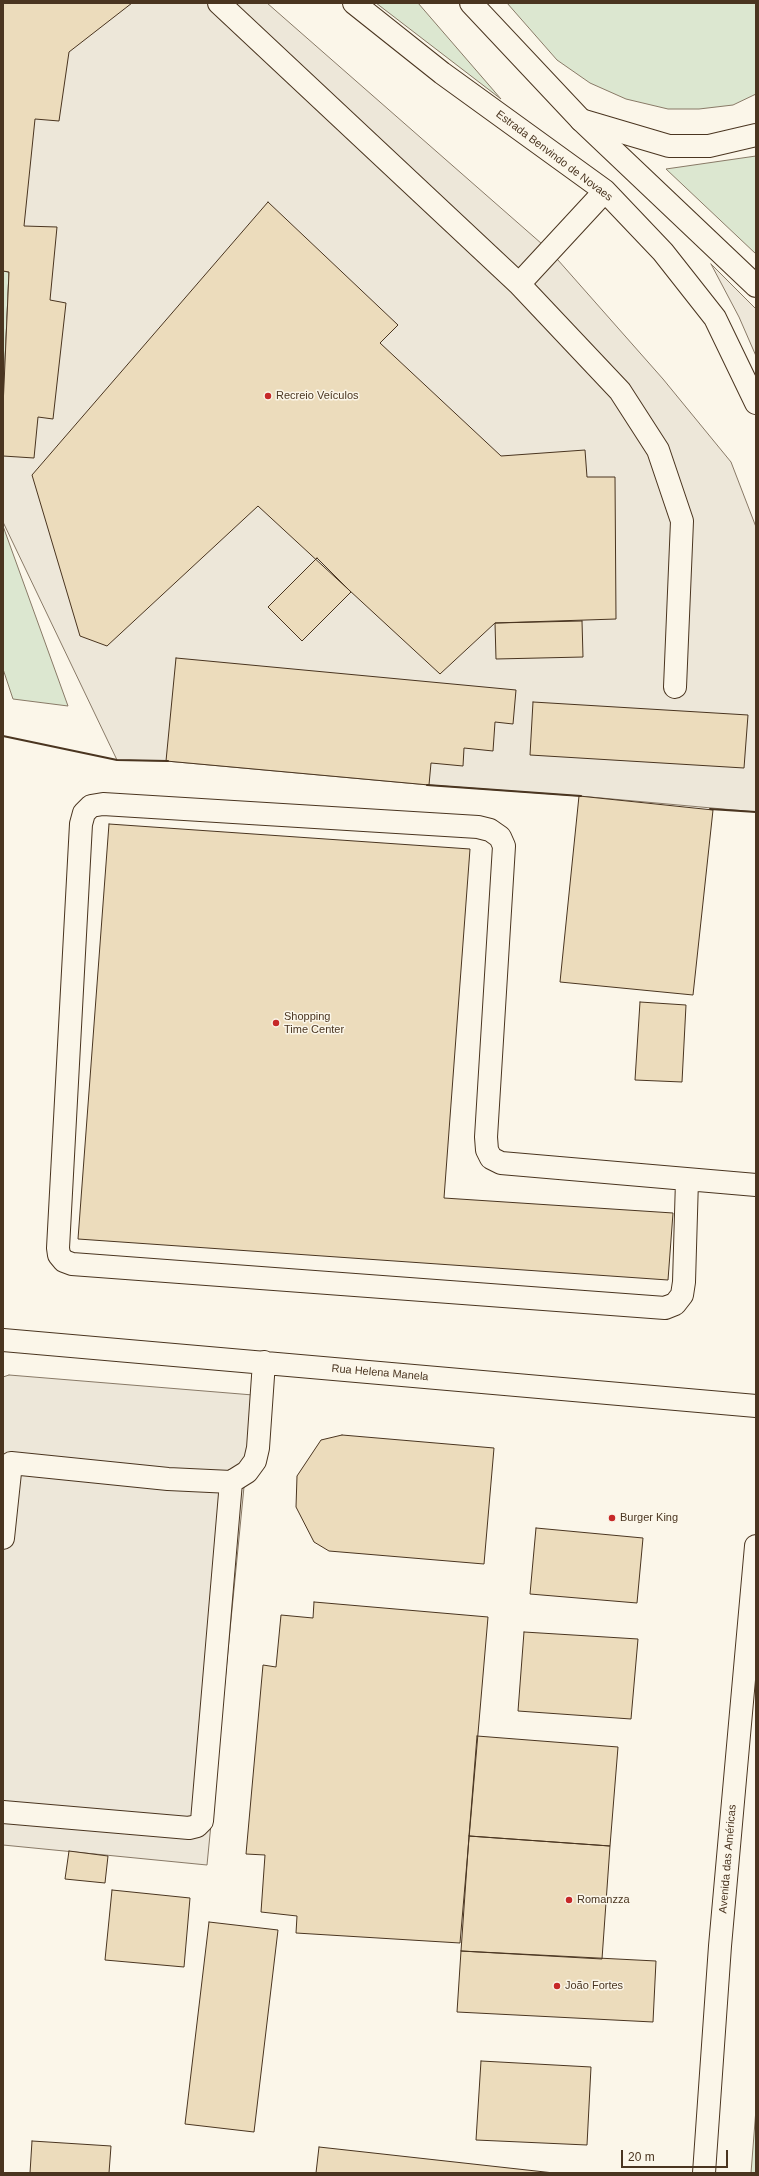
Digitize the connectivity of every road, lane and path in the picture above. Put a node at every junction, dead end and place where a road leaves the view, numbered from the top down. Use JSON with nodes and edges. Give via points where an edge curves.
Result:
{"nodes":[{"id":1,"x":219,"y":3,"type":"edge"},
{"id":2,"x":354,"y":3,"type":"edge"},
{"id":3,"x":471,"y":3,"type":"edge"},
{"id":4,"x":581,"y":120,"type":"junction"},
{"id":5,"x":756,"y":136,"type":"edge"},
{"id":6,"x":605,"y":192,"type":"junction"},
{"id":7,"x":519,"y":284,"type":"junction"},
{"id":8,"x":756,"y":286,"type":"edge"},
{"id":9,"x":756,"y":403,"type":"edge"},
{"id":10,"x":675,"y":687,"type":"dead end"},
{"id":11,"x":687,"y":1180,"type":"junction"},
{"id":12,"x":756,"y":1185,"type":"edge"},
{"id":13,"x":3,"y":1340,"type":"edge"},
{"id":14,"x":264,"y":1362,"type":"junction"},
{"id":15,"x":756,"y":1406,"type":"edge"},
{"id":16,"x":231,"y":1482,"type":"junction"},
{"id":17,"x":3,"y":1538,"type":"edge"},
{"id":18,"x":756,"y":1546,"type":"edge"},
{"id":19,"x":3,"y":1812,"type":"edge"},
{"id":20,"x":704,"y":2173,"type":"edge"}],
"edges":[{"from":1,"to":7,"type":"street"},
{"from":2,"to":6,"type":"street","name":"Estrada Benvindo de Novaes","via":[[442,73]]},
{"from":3,"to":4,"type":"street"},
{"from":4,"to":5,"type":"street","via":[[669,146],[709,146]]},
{"from":4,"to":8,"type":"street"},
{"from":6,"to":7,"type":"street"},
{"from":6,"to":9,"type":"street","name":"Estrada Benvindo de Novaes","via":[[663,252],[715,318]]},
{"from":7,"to":10,"type":"street","via":[[620,391],[658,450],[682,521]]},
{"from":11,"to":11,"type":"street","via":[[501,1163],[491,1158],[487,1150],[486,1137],[504,846],[500,837],[490,830],[478,827],[103,804],[91,806],[84,813],[81,824],[58,1248],[59,1255],[64,1261],[72,1264],[665,1308],[675,1304],[682,1295]]},
{"from":11,"to":12,"type":"street"},
{"from":13,"to":14,"type":"street","name":"Rua Helena Manela"},
{"from":14,"to":15,"type":"street","name":"Rua Helena Manela"},
{"from":14,"to":16,"type":"street","via":[[255,1461],[248,1472]]},
{"from":16,"to":17,"type":"street","via":[[168,1479],[11,1463]]},
{"from":16,"to":19,"type":"street","via":[[202,1820],[197,1826],[189,1828]]},
{"from":18,"to":20,"type":"street","name":"Avenida das Américas","via":[[720,1946]]}]}
